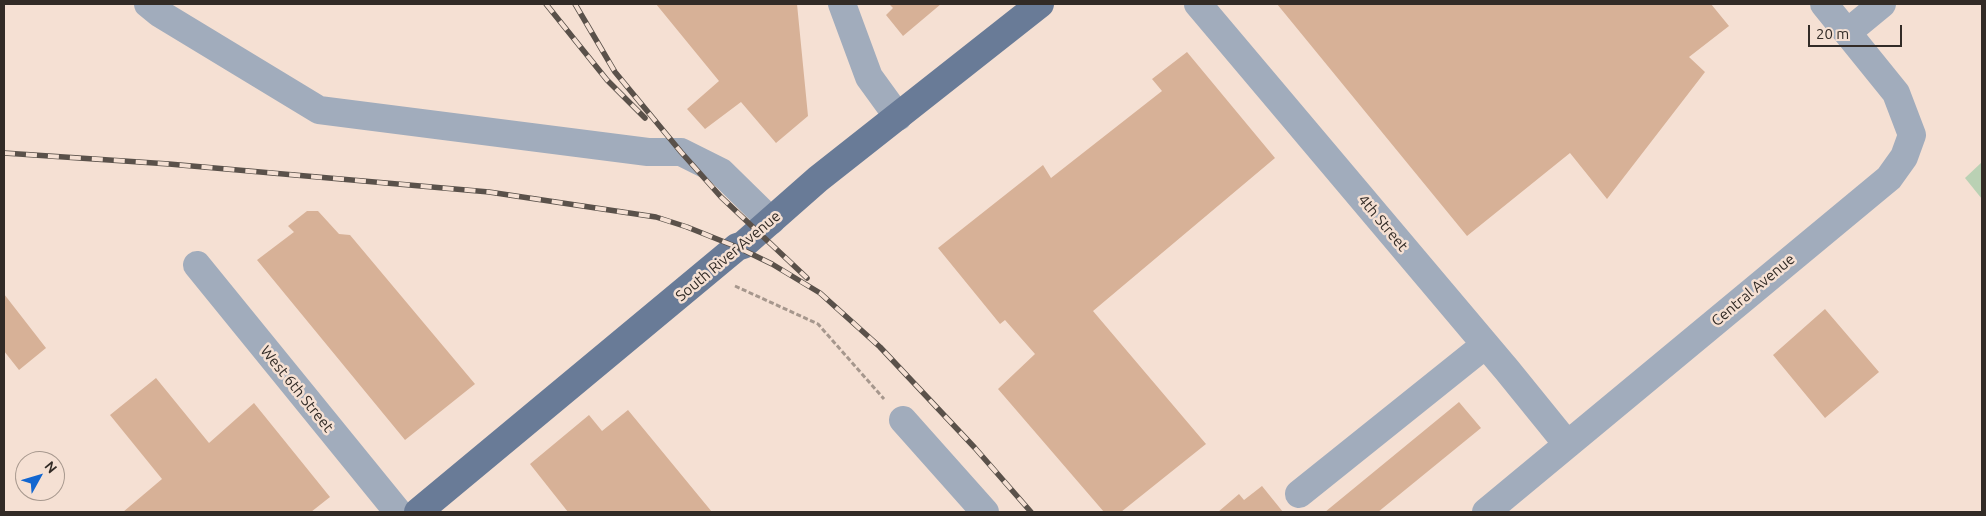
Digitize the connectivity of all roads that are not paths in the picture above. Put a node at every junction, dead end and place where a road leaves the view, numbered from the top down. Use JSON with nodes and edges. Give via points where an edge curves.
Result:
{"nodes":[{"id":1,"x":148,"y":4,"type":"edge"},
{"id":2,"x":842,"y":4,"type":"edge"},
{"id":3,"x":1040,"y":4,"type":"edge"},
{"id":4,"x":1198,"y":4,"type":"edge"},
{"id":5,"x":1824,"y":4,"type":"edge"},
{"id":6,"x":1882,"y":4,"type":"edge"},
{"id":7,"x":1848,"y":32,"type":"junction"},
{"id":8,"x":898,"y":117,"type":"junction"},
{"id":9,"x":771,"y":220,"type":"junction"},
{"id":10,"x":197,"y":265,"type":"dead end"},
{"id":11,"x":1485,"y":345,"type":"junction"},
{"id":12,"x":903,"y":420,"type":"road end"},
{"id":13,"x":1567,"y":444,"type":"junction"},
{"id":14,"x":1299,"y":494,"type":"dead end"},
{"id":15,"x":398,"y":512,"type":"edge"},
{"id":16,"x":418,"y":512,"type":"edge"},
{"id":17,"x":985,"y":512,"type":"edge"},
{"id":18,"x":1486,"y":512,"type":"edge"}],
"edges":[{"from":1,"to":9,"type":"street","via":[[319,110],[648,152],[681,152],[721,172]]},
{"from":2,"to":8,"type":"street","via":[[869,77]]},
{"from":3,"to":8,"type":"main road","name":"South River Avenue"},
{"from":4,"to":11,"type":"street","name":"4th Street"},
{"from":5,"to":7,"type":"street","name":"Central Avenue"},
{"from":6,"to":7,"type":"street"},
{"from":7,"to":13,"type":"street","name":"Central Avenue","via":[[1896,94],[1912,135],[1904,157],[1889,178]]},
{"from":8,"to":9,"type":"main road","name":"South River Avenue"},
{"from":9,"to":16,"type":"main road","name":"South River Avenue"},
{"from":10,"to":15,"type":"street","name":"West 6th Street"},
{"from":11,"to":13,"type":"street","name":"4th Street"},
{"from":11,"to":14,"type":"street"},
{"from":12,"to":17,"type":"street"},
{"from":13,"to":18,"type":"street","name":"Central Avenue"}]}
